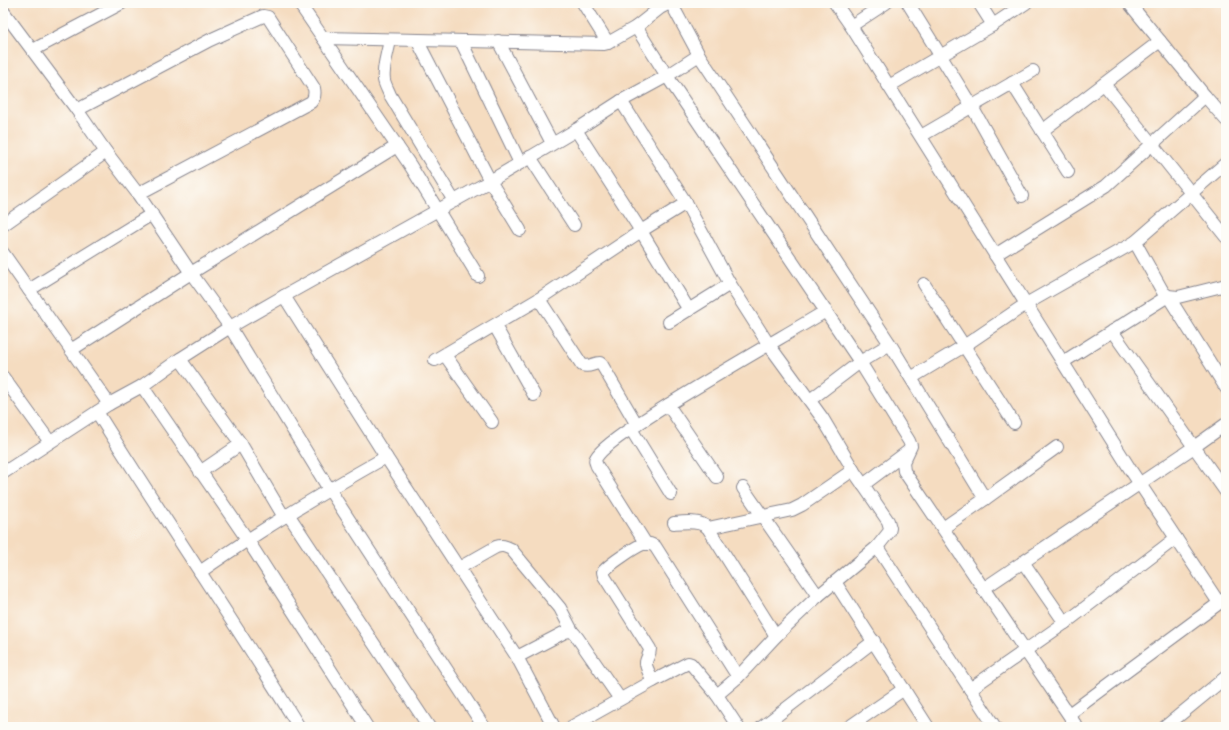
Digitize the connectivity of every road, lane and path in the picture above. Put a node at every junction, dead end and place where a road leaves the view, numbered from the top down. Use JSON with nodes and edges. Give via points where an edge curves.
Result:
{"nodes":[{"id":1,"x":122,"y":3,"type":"edge"},
{"id":2,"x":299,"y":3,"type":"edge"},
{"id":3,"x":583,"y":3,"type":"edge"},
{"id":4,"x":835,"y":3,"type":"edge"},
{"id":5,"x":886,"y":3,"type":"edge"},
{"id":6,"x":908,"y":3,"type":"edge"},
{"id":7,"x":979,"y":3,"type":"edge"},
{"id":8,"x":1026,"y":3,"type":"edge"},
{"id":9,"x":1129,"y":3,"type":"edge"},
{"id":10,"x":665,"y":4,"type":"edge"},
{"id":11,"x":3,"y":11,"type":"edge"},
{"id":12,"x":992,"y":25,"type":"junction"},
{"id":13,"x":851,"y":26,"type":"junction"},
{"id":14,"x":636,"y":27,"type":"junction"},
{"id":15,"x":323,"y":38,"type":"junction"},
{"id":16,"x":390,"y":40,"type":"junction"},
{"id":17,"x":417,"y":40,"type":"junction"},
{"id":18,"x":461,"y":41,"type":"junction"},
{"id":19,"x":498,"y":41,"type":"junction"},
{"id":20,"x":1160,"y":41,"type":"junction"},
{"id":21,"x":608,"y":43,"type":"junction"},
{"id":22,"x":33,"y":50,"type":"junction"},
{"id":23,"x":699,"y":55,"type":"junction"},
{"id":24,"x":941,"y":56,"type":"junction"},
{"id":25,"x":1033,"y":71,"type":"dead end"},
{"id":26,"x":667,"y":76,"type":"junction"},
{"id":27,"x":1012,"y":83,"type":"junction"},
{"id":28,"x":1104,"y":84,"type":"junction"},
{"id":29,"x":889,"y":86,"type":"junction"},
{"id":30,"x":1204,"y":96,"type":"junction"},
{"id":31,"x":621,"y":100,"type":"junction"},
{"id":32,"x":972,"y":106,"type":"junction"},
{"id":33,"x":77,"y":110,"type":"junction"},
{"id":34,"x":1226,"y":120,"type":"edge"},
{"id":35,"x":576,"y":130,"type":"junction"},
{"id":36,"x":1042,"y":131,"type":"junction"},
{"id":37,"x":921,"y":136,"type":"junction"},
{"id":38,"x":552,"y":143,"type":"junction"},
{"id":39,"x":1152,"y":144,"type":"junction"},
{"id":40,"x":397,"y":146,"type":"junction"},
{"id":41,"x":106,"y":152,"type":"junction"},
{"id":42,"x":525,"y":160,"type":"junction"},
{"id":43,"x":1226,"y":163,"type":"edge"},
{"id":44,"x":1068,"y":172,"type":"dead end"},
{"id":45,"x":490,"y":181,"type":"junction"},
{"id":46,"x":1191,"y":193,"type":"junction"},
{"id":47,"x":138,"y":194,"type":"junction"},
{"id":48,"x":1022,"y":196,"type":"dead end"},
{"id":49,"x":454,"y":201,"type":"junction"},
{"id":50,"x":686,"y":203,"type":"junction"},
{"id":51,"x":437,"y":211,"type":"junction"},
{"id":52,"x":152,"y":214,"type":"junction"},
{"id":53,"x":3,"y":225,"type":"edge"},
{"id":54,"x":574,"y":225,"type":"dead end"},
{"id":55,"x":520,"y":230,"type":"dead end"},
{"id":56,"x":641,"y":231,"type":"junction"},
{"id":57,"x":1226,"y":237,"type":"edge"},
{"id":58,"x":1135,"y":242,"type":"junction"},
{"id":59,"x":3,"y":253,"type":"edge"},
{"id":60,"x":995,"y":255,"type":"junction"},
{"id":61,"x":191,"y":273,"type":"junction"},
{"id":62,"x":478,"y":276,"type":"dead end"},
{"id":63,"x":730,"y":284,"type":"junction"},
{"id":64,"x":924,"y":284,"type":"dead end"},
{"id":65,"x":1226,"y":285,"type":"edge"},
{"id":66,"x":29,"y":290,"type":"junction"},
{"id":67,"x":284,"y":296,"type":"junction"},
{"id":68,"x":1168,"y":296,"type":"junction"},
{"id":69,"x":539,"y":299,"type":"junction"},
{"id":70,"x":1026,"y":304,"type":"junction"},
{"id":71,"x":689,"y":310,"type":"junction"},
{"id":72,"x":826,"y":311,"type":"junction"},
{"id":73,"x":669,"y":322,"type":"dead end"},
{"id":74,"x":495,"y":326,"type":"junction"},
{"id":75,"x":230,"y":328,"type":"junction"},
{"id":76,"x":1112,"y":331,"type":"junction"},
{"id":77,"x":890,"y":344,"type":"junction"},
{"id":78,"x":769,"y":345,"type":"junction"},
{"id":79,"x":964,"y":346,"type":"junction"},
{"id":80,"x":71,"y":350,"type":"junction"},
{"id":81,"x":180,"y":359,"type":"junction"},
{"id":82,"x":860,"y":362,"type":"junction"},
{"id":83,"x":1063,"y":362,"type":"junction"},
{"id":84,"x":3,"y":377,"type":"edge"},
{"id":85,"x":911,"y":378,"type":"junction"},
{"id":86,"x":142,"y":386,"type":"junction"},
{"id":87,"x":1226,"y":388,"type":"edge"},
{"id":88,"x":534,"y":395,"type":"dead end"},
{"id":89,"x":810,"y":400,"type":"junction"},
{"id":90,"x":109,"y":404,"type":"junction"},
{"id":91,"x":668,"y":405,"type":"junction"},
{"id":92,"x":96,"y":412,"type":"junction"},
{"id":93,"x":492,"y":422,"type":"dead end"},
{"id":94,"x":1014,"y":423,"type":"dead end"},
{"id":95,"x":1226,"y":424,"type":"edge"},
{"id":96,"x":634,"y":427,"type":"junction"},
{"id":97,"x":50,"y":442,"type":"junction"},
{"id":98,"x":241,"y":444,"type":"junction"},
{"id":99,"x":1194,"y":447,"type":"junction"},
{"id":100,"x":1057,"y":448,"type":"dead end"},
{"id":101,"x":908,"y":452,"type":"junction"},
{"id":102,"x":386,"y":457,"type":"junction"},
{"id":103,"x":853,"y":470,"type":"junction"},
{"id":104,"x":3,"y":472,"type":"edge"},
{"id":105,"x":200,"y":472,"type":"junction"},
{"id":106,"x":717,"y":477,"type":"dead end"},
{"id":107,"x":1140,"y":484,"type":"junction"},
{"id":108,"x":863,"y":485,"type":"junction"},
{"id":109,"x":743,"y":488,"type":"dead end"},
{"id":110,"x":329,"y":489,"type":"junction"},
{"id":111,"x":1226,"y":492,"type":"edge"},
{"id":112,"x":671,"y":494,"type":"dead end"},
{"id":113,"x":985,"y":499,"type":"junction"},
{"id":114,"x":286,"y":515,"type":"junction"},
{"id":115,"x":763,"y":516,"type":"junction"},
{"id":116,"x":674,"y":523,"type":"dead end"},
{"id":117,"x":708,"y":528,"type":"junction"},
{"id":118,"x":943,"y":528,"type":"junction"},
{"id":119,"x":1176,"y":538,"type":"junction"},
{"id":120,"x":247,"y":539,"type":"junction"},
{"id":121,"x":646,"y":544,"type":"junction"},
{"id":122,"x":877,"y":547,"type":"junction"},
{"id":123,"x":1023,"y":562,"type":"junction"},
{"id":124,"x":459,"y":568,"type":"junction"},
{"id":125,"x":200,"y":572,"type":"junction"},
{"id":126,"x":835,"y":582,"type":"junction"},
{"id":127,"x":983,"y":589,"type":"junction"},
{"id":128,"x":818,"y":596,"type":"junction"},
{"id":129,"x":1222,"y":600,"type":"edge"},
{"id":130,"x":1065,"y":622,"type":"junction"},
{"id":131,"x":572,"y":632,"type":"junction"},
{"id":132,"x":776,"y":636,"type":"junction"},
{"id":133,"x":874,"y":642,"type":"junction"},
{"id":134,"x":1025,"y":651,"type":"junction"},
{"id":135,"x":518,"y":657,"type":"junction"},
{"id":136,"x":738,"y":677,"type":"junction"},
{"id":137,"x":1226,"y":677,"type":"edge"},
{"id":138,"x":653,"y":681,"type":"junction"},
{"id":139,"x":904,"y":689,"type":"junction"},
{"id":140,"x":970,"y":690,"type":"junction"},
{"id":141,"x":717,"y":695,"type":"junction"},
{"id":142,"x":620,"y":699,"type":"junction"},
{"id":143,"x":1069,"y":714,"type":"junction"},
{"id":144,"x":925,"y":726,"type":"edge"},
{"id":145,"x":300,"y":727,"type":"edge"},
{"id":146,"x":367,"y":727,"type":"edge"},
{"id":147,"x":429,"y":727,"type":"edge"},
{"id":148,"x":484,"y":727,"type":"edge"},
{"id":149,"x":554,"y":727,"type":"edge"},
{"id":150,"x":571,"y":727,"type":"edge"},
{"id":151,"x":738,"y":727,"type":"edge"},
{"id":152,"x":762,"y":727,"type":"edge"},
{"id":153,"x":849,"y":727,"type":"edge"},
{"id":154,"x":995,"y":727,"type":"edge"},
{"id":155,"x":1077,"y":727,"type":"edge"},
{"id":156,"x":1165,"y":727,"type":"edge"}],
"edges":[{"from":1,"to":22,"type":"street"},
{"from":2,"to":15,"type":"street"},
{"from":3,"to":21,"type":"street"},
{"from":4,"to":13,"type":"street"},
{"from":5,"to":13,"type":"street"},
{"from":6,"to":24,"type":"street"},
{"from":7,"to":12,"type":"street"},
{"from":8,"to":12,"type":"street"},
{"from":9,"to":20,"type":"street"},
{"from":10,"to":14,"type":"street"},
{"from":10,"to":23,"type":"street"},
{"from":11,"to":22,"type":"street"},
{"from":12,"to":24,"type":"street"},
{"from":13,"to":29,"type":"street"},
{"from":14,"to":21,"type":"street"},
{"from":14,"to":26,"type":"street"},
{"from":15,"to":16,"type":"street"},
{"from":15,"to":40,"type":"street"},
{"from":16,"to":17,"type":"street"},
{"from":16,"to":49,"type":"street","via":[[384,79],[386,87]]},
{"from":17,"to":18,"type":"street"},
{"from":17,"to":45,"type":"street"},
{"from":18,"to":19,"type":"street"},
{"from":18,"to":42,"type":"street"},
{"from":19,"to":21,"type":"street"},
{"from":19,"to":38,"type":"street"},
{"from":20,"to":28,"type":"street"},
{"from":20,"to":30,"type":"street"},
{"from":22,"to":33,"type":"street"},
{"from":23,"to":26,"type":"street"},
{"from":23,"to":77,"type":"street"},
{"from":24,"to":29,"type":"street"},
{"from":24,"to":32,"type":"street"},
{"from":25,"to":27,"type":"street"},
{"from":26,"to":31,"type":"street"},
{"from":26,"to":72,"type":"street"},
{"from":27,"to":32,"type":"street"},
{"from":27,"to":36,"type":"street"},
{"from":28,"to":36,"type":"street"},
{"from":28,"to":39,"type":"street"},
{"from":29,"to":37,"type":"street"},
{"from":30,"to":34,"type":"street"},
{"from":30,"to":39,"type":"street"},
{"from":31,"to":35,"type":"street"},
{"from":31,"to":50,"type":"street"},
{"from":32,"to":37,"type":"street"},
{"from":32,"to":48,"type":"street"},
{"from":33,"to":41,"type":"street"},
{"from":33,"to":47,"type":"street","via":[[210,40],[263,16],[268,17],[314,88],[313,100]]},
{"from":35,"to":38,"type":"street"},
{"from":35,"to":56,"type":"street"},
{"from":36,"to":44,"type":"street"},
{"from":37,"to":60,"type":"street"},
{"from":38,"to":42,"type":"street"},
{"from":39,"to":46,"type":"street"},
{"from":39,"to":60,"type":"street","via":[[1106,186]]},
{"from":40,"to":51,"type":"street"},
{"from":40,"to":61,"type":"street"},
{"from":41,"to":47,"type":"street"},
{"from":41,"to":53,"type":"street"},
{"from":42,"to":45,"type":"street"},
{"from":42,"to":54,"type":"street"},
{"from":43,"to":46,"type":"street"},
{"from":45,"to":49,"type":"street"},
{"from":45,"to":55,"type":"street"},
{"from":46,"to":57,"type":"street"},
{"from":46,"to":58,"type":"street"},
{"from":47,"to":52,"type":"street"},
{"from":49,"to":51,"type":"street"},
{"from":50,"to":56,"type":"street"},
{"from":50,"to":63,"type":"street"},
{"from":51,"to":62,"type":"street"},
{"from":51,"to":67,"type":"street"},
{"from":52,"to":61,"type":"street"},
{"from":52,"to":66,"type":"street"},
{"from":56,"to":69,"type":"street"},
{"from":56,"to":71,"type":"street"},
{"from":58,"to":68,"type":"street","via":[[1163,292]]},
{"from":58,"to":70,"type":"street"},
{"from":59,"to":66,"type":"street"},
{"from":60,"to":70,"type":"street"},
{"from":61,"to":75,"type":"street"},
{"from":61,"to":80,"type":"street"},
{"from":63,"to":71,"type":"street"},
{"from":63,"to":78,"type":"street"},
{"from":64,"to":79,"type":"street"},
{"from":65,"to":68,"type":"street","via":[[1178,297]]},
{"from":66,"to":80,"type":"street"},
{"from":67,"to":75,"type":"street"},
{"from":67,"to":102,"type":"street"},
{"from":68,"to":76,"type":"street"},
{"from":68,"to":87,"type":"street"},
{"from":69,"to":74,"type":"street"},
{"from":69,"to":96,"type":"street","via":[[582,365],[602,365]]},
{"from":70,"to":79,"type":"street"},
{"from":70,"to":83,"type":"street"},
{"from":71,"to":73,"type":"street"},
{"from":72,"to":78,"type":"street"},
{"from":72,"to":82,"type":"street"},
{"from":74,"to":88,"type":"street"},
{"from":74,"to":93,"type":"street","via":[[440,357]]},
{"from":75,"to":81,"type":"street"},
{"from":75,"to":110,"type":"street"},
{"from":76,"to":83,"type":"street"},
{"from":76,"to":99,"type":"street"},
{"from":77,"to":82,"type":"street"},
{"from":77,"to":85,"type":"street"},
{"from":78,"to":89,"type":"street"},
{"from":78,"to":91,"type":"street"},
{"from":79,"to":85,"type":"street"},
{"from":79,"to":94,"type":"street"},
{"from":80,"to":90,"type":"street"},
{"from":81,"to":86,"type":"street"},
{"from":81,"to":98,"type":"street"},
{"from":82,"to":89,"type":"street"},
{"from":82,"to":101,"type":"street","via":[[909,441],[911,446]]},
{"from":83,"to":107,"type":"street"},
{"from":84,"to":97,"type":"street"},
{"from":85,"to":113,"type":"street"},
{"from":86,"to":90,"type":"street"},
{"from":86,"to":105,"type":"street"},
{"from":89,"to":103,"type":"street"},
{"from":90,"to":92,"type":"street"},
{"from":91,"to":96,"type":"street"},
{"from":91,"to":106,"type":"street"},
{"from":92,"to":97,"type":"street"},
{"from":92,"to":125,"type":"street"},
{"from":95,"to":99,"type":"street"},
{"from":96,"to":112,"type":"street"},
{"from":96,"to":121,"type":"street","via":[[602,451],[595,461]]},
{"from":97,"to":104,"type":"street"},
{"from":98,"to":105,"type":"street"},
{"from":98,"to":114,"type":"street"},
{"from":99,"to":107,"type":"street"},
{"from":99,"to":111,"type":"street"},
{"from":100,"to":113,"type":"street"},
{"from":101,"to":108,"type":"street"},
{"from":101,"to":118,"type":"street","via":[[903,463],[904,471]]},
{"from":102,"to":110,"type":"street"},
{"from":102,"to":124,"type":"street"},
{"from":103,"to":108,"type":"street"},
{"from":103,"to":115,"type":"street","via":[[802,505],[792,510]]},
{"from":105,"to":120,"type":"street"},
{"from":107,"to":119,"type":"street"},
{"from":107,"to":123,"type":"street"},
{"from":108,"to":122,"type":"street","via":[[890,524],[889,532]]},
{"from":109,"to":115,"type":"street"},
{"from":110,"to":114,"type":"street"},
{"from":110,"to":148,"type":"street"},
{"from":113,"to":118,"type":"street"},
{"from":114,"to":120,"type":"street"},
{"from":114,"to":147,"type":"street"},
{"from":115,"to":117,"type":"street"},
{"from":115,"to":128,"type":"street"},
{"from":116,"to":117,"type":"street","via":[[702,524]]},
{"from":117,"to":132,"type":"street"},
{"from":118,"to":127,"type":"street"},
{"from":119,"to":129,"type":"street"},
{"from":119,"to":130,"type":"street"},
{"from":120,"to":125,"type":"street"},
{"from":120,"to":146,"type":"street"},
{"from":121,"to":136,"type":"street","via":[[655,546]]},
{"from":121,"to":138,"type":"street","via":[[639,546],[603,572],[650,649],[646,664]]},
{"from":122,"to":126,"type":"street"},
{"from":122,"to":140,"type":"street"},
{"from":123,"to":127,"type":"street"},
{"from":123,"to":130,"type":"street"},
{"from":124,"to":131,"type":"street","via":[[496,547],[506,546],[560,608]]},
{"from":124,"to":135,"type":"street"},
{"from":125,"to":145,"type":"street"},
{"from":126,"to":128,"type":"street"},
{"from":126,"to":133,"type":"street"},
{"from":127,"to":134,"type":"street"},
{"from":128,"to":132,"type":"street"},
{"from":129,"to":143,"type":"street"},
{"from":130,"to":134,"type":"street"},
{"from":131,"to":135,"type":"street","via":[[565,632]]},
{"from":131,"to":142,"type":"street"},
{"from":132,"to":136,"type":"street"},
{"from":133,"to":139,"type":"street"},
{"from":133,"to":152,"type":"street"},
{"from":134,"to":140,"type":"street"},
{"from":134,"to":143,"type":"street"},
{"from":135,"to":149,"type":"street"},
{"from":136,"to":141,"type":"street"},
{"from":137,"to":156,"type":"street"},
{"from":138,"to":141,"type":"street","via":[[688,663]]},
{"from":138,"to":142,"type":"street"},
{"from":139,"to":144,"type":"street"},
{"from":139,"to":153,"type":"street"},
{"from":140,"to":154,"type":"street"},
{"from":141,"to":151,"type":"street"},
{"from":142,"to":150,"type":"street"},
{"from":143,"to":155,"type":"street"}]}
